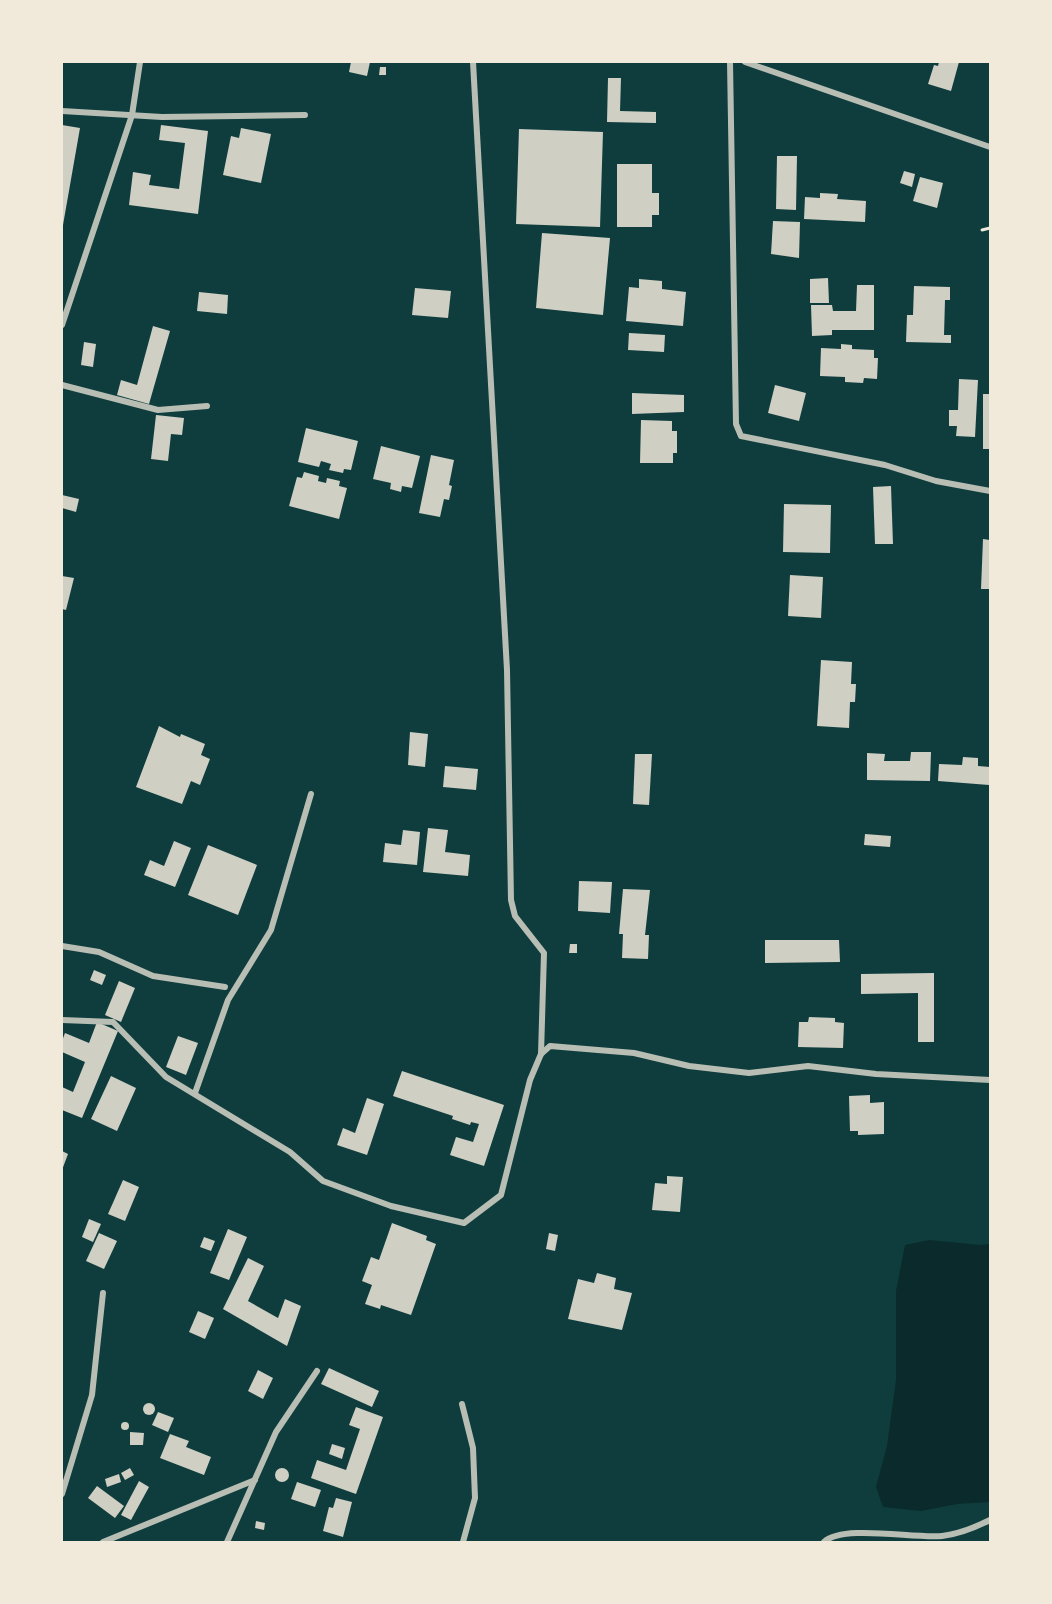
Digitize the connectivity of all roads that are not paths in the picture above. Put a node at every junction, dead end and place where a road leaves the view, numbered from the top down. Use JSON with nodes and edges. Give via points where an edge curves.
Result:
{"nodes":[{"id":1,"x":140,"y":62,"type":"edge"},
{"id":2,"x":473,"y":62,"type":"edge"},
{"id":3,"x":730,"y":62,"type":"edge"},
{"id":4,"x":746,"y":62,"type":"edge"},
{"id":5,"x":62,"y":111,"type":"edge"},
{"id":6,"x":132,"y":115,"type":"junction"},
{"id":7,"x":305,"y":115,"type":"dead end"},
{"id":8,"x":990,"y":147,"type":"edge"},
{"id":9,"x":62,"y":326,"type":"edge"},
{"id":10,"x":62,"y":385,"type":"edge"},
{"id":11,"x":207,"y":406,"type":"dead end"},
{"id":12,"x":990,"y":491,"type":"edge"},
{"id":13,"x":311,"y":794,"type":"dead end"},
{"id":14,"x":62,"y":946,"type":"edge"},
{"id":15,"x":225,"y":987,"type":"dead end"},
{"id":16,"x":62,"y":1020,"type":"edge"},
{"id":17,"x":541,"y":1054,"type":"junction"},
{"id":18,"x":990,"y":1080,"type":"edge"},
{"id":19,"x":195,"y":1093,"type":"junction"},
{"id":20,"x":103,"y":1293,"type":"dead end"},
{"id":21,"x":317,"y":1371,"type":"dead end"},
{"id":22,"x":462,"y":1404,"type":"dead end"},
{"id":23,"x":255,"y":1480,"type":"junction"},
{"id":24,"x":62,"y":1494,"type":"edge"},
{"id":25,"x":990,"y":1520,"type":"edge"},
{"id":26,"x":103,"y":1542,"type":"edge"},
{"id":27,"x":227,"y":1542,"type":"edge"},
{"id":28,"x":463,"y":1542,"type":"edge"},
{"id":29,"x":824,"y":1542,"type":"edge"}],
"edges":[{"from":1,"to":6,"type":"street"},
{"from":2,"to":17,"type":"street","via":[[507,670],[511,900],[515,916],[544,953]]},
{"from":3,"to":12,"type":"street","via":[[736,424],[741,436]]},
{"from":4,"to":8,"type":"street"},
{"from":5,"to":6,"type":"street"},
{"from":6,"to":7,"type":"street"},
{"from":6,"to":9,"type":"street"},
{"from":10,"to":11,"type":"street","via":[[158,410]]},
{"from":13,"to":19,"type":"street","via":[[271,930],[228,1000]]},
{"from":14,"to":15,"type":"street","via":[[99,952],[153,976]]},
{"from":16,"to":19,"type":"street","via":[[113,1022],[166,1077]]},
{"from":17,"to":18,"type":"street","via":[[550,1046],[591,1047],[749,1073],[808,1066]]},
{"from":17,"to":19,"type":"street","via":[[530,1080],[501,1196],[464,1223],[391,1206],[323,1180],[290,1152]]},
{"from":20,"to":24,"type":"street","via":[[93,1395]]},
{"from":21,"to":23,"type":"street","via":[[276,1432]]},
{"from":22,"to":28,"type":"street","via":[[473,1448],[475,1498]]},
{"from":23,"to":26,"type":"street"},
{"from":23,"to":27,"type":"street"},
{"from":25,"to":29,"type":"street","via":[[944,1536],[851,1534]]}]}
